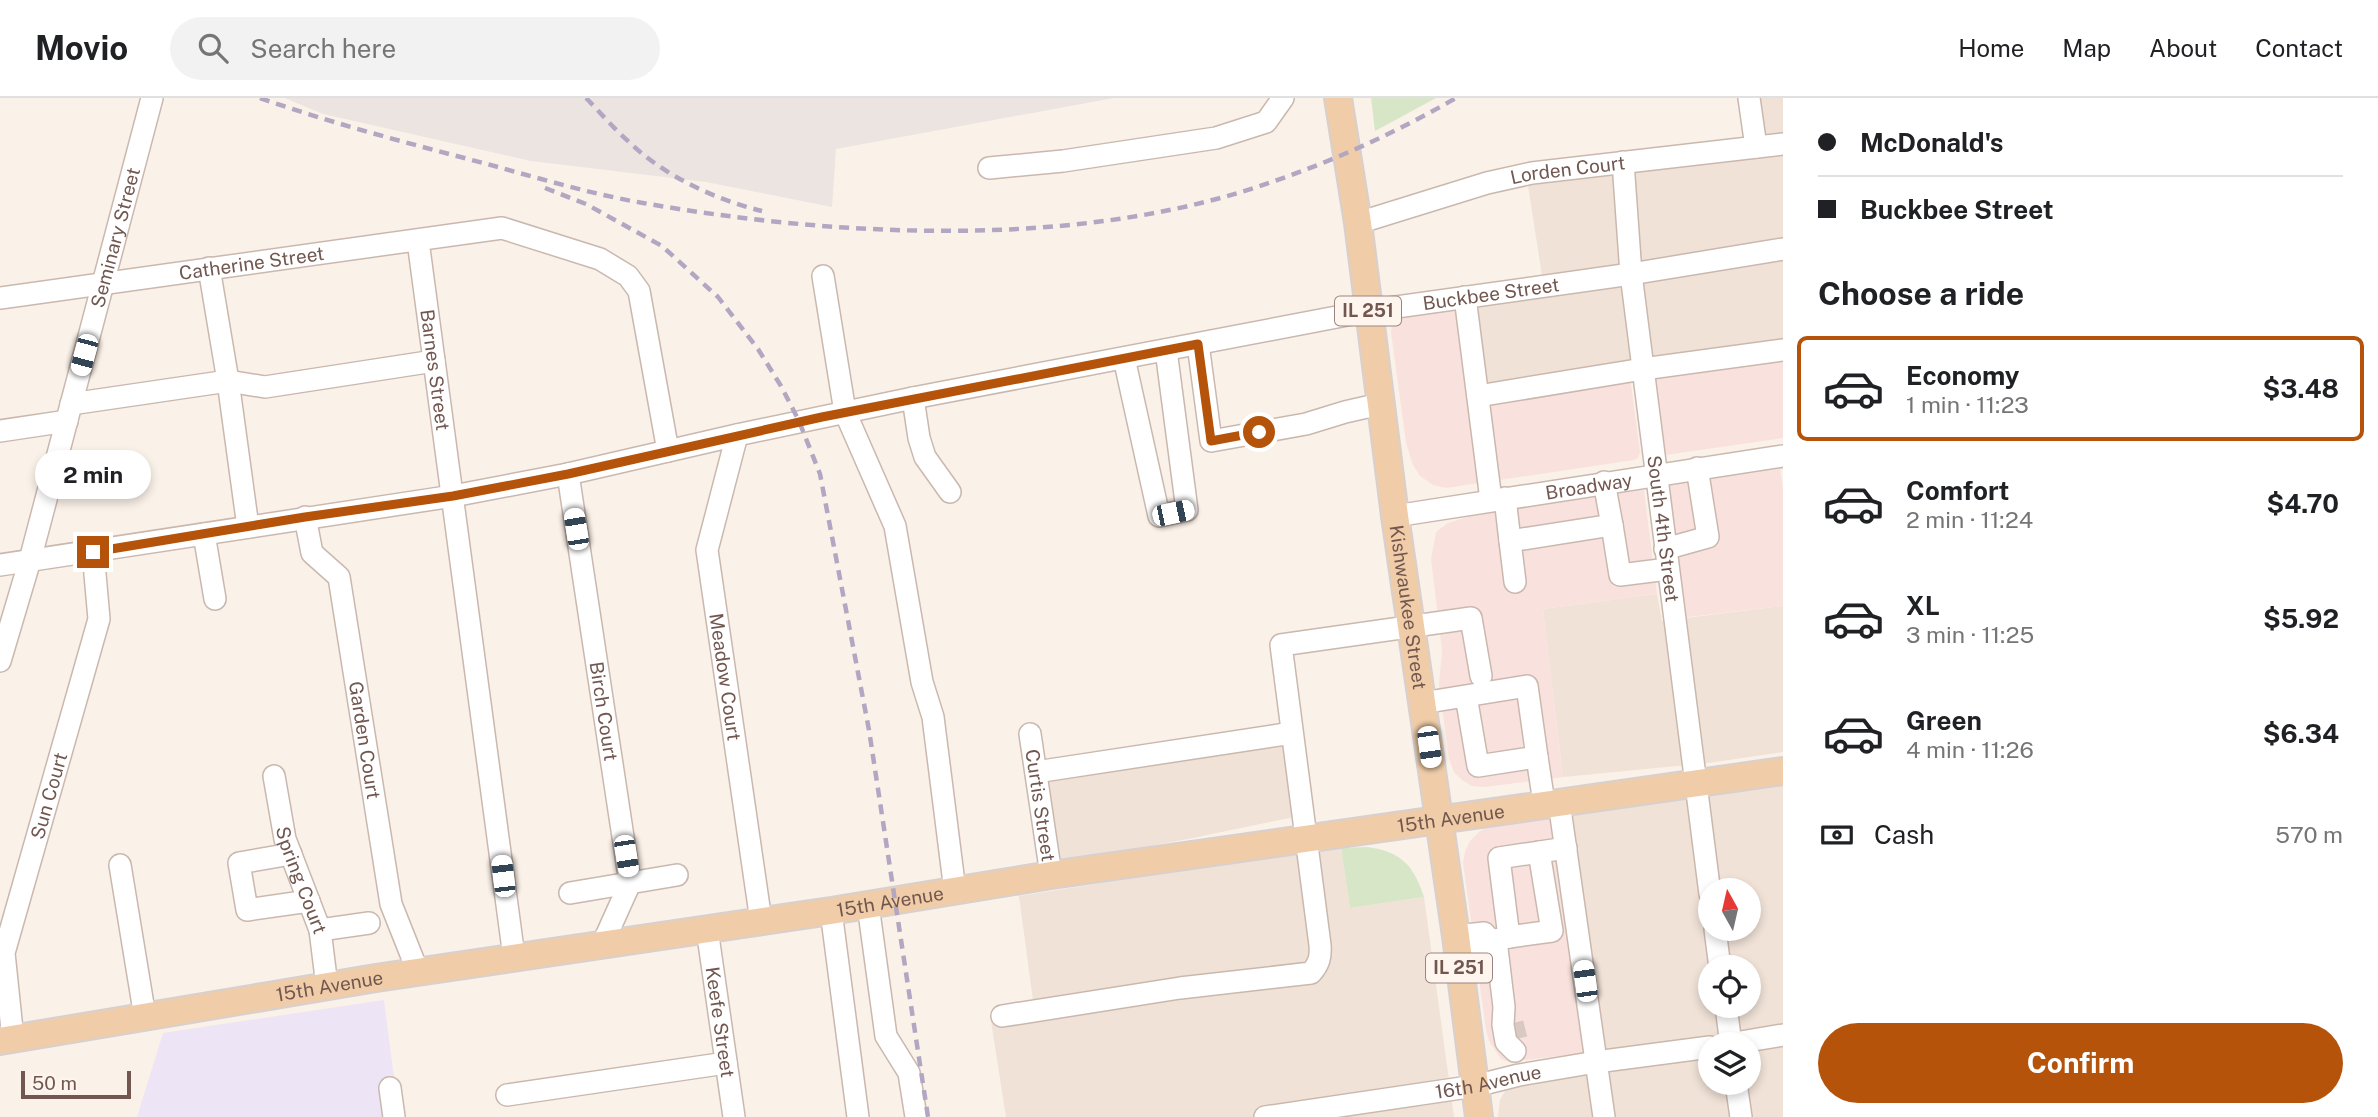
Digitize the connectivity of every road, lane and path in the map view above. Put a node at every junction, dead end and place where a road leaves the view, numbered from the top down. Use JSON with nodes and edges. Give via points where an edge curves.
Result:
{"nodes":[{"id":1,"x":152,"y":98,"type":"edge"},
{"id":2,"x":1283,"y":98,"type":"edge"},
{"id":3,"x":1338,"y":98,"type":"edge"},
{"id":4,"x":1749,"y":98,"type":"edge"},
{"id":5,"x":1783,"y":144,"type":"edge"},
{"id":6,"x":1756,"y":147,"type":"junction"},
{"id":7,"x":1623,"y":162,"type":"junction"},
{"id":8,"x":989,"y":169,"type":"dead end"},
{"id":9,"x":1358,"y":223,"type":"junction"},
{"id":10,"x":418,"y":242,"type":"junction"},
{"id":11,"x":1783,"y":249,"type":"edge"},
{"id":12,"x":209,"y":268,"type":"junction"},
{"id":13,"x":1631,"y":274,"type":"junction"},
{"id":14,"x":823,"y":276,"type":"dead end"},
{"id":15,"x":104,"y":282,"type":"junction"},
{"id":16,"x":0,"y":298,"type":"edge"},
{"id":17,"x":1465,"y":298,"type":"junction"},
{"id":18,"x":1368,"y":311,"type":"junction"},
{"id":19,"x":1198,"y":344,"type":"junction"},
{"id":20,"x":1166,"y":350,"type":"junction"},
{"id":21,"x":1783,"y":350,"type":"edge"},
{"id":22,"x":1124,"y":358,"type":"junction"},
{"id":23,"x":434,"y":361,"type":"junction"},
{"id":24,"x":1643,"y":369,"type":"junction"},
{"id":25,"x":228,"y":381,"type":"junction"},
{"id":26,"x":1478,"y":396,"type":"junction"},
{"id":27,"x":912,"y":398,"type":"junction"},
{"id":28,"x":1380,"y":404,"type":"junction"},
{"id":29,"x":69,"y":412,"type":"junction"},
{"id":30,"x":845,"y":412,"type":"junction"},
{"id":31,"x":0,"y":431,"type":"edge"},
{"id":32,"x":737,"y":435,"type":"junction"},
{"id":33,"x":668,"y":451,"type":"junction"},
{"id":34,"x":1783,"y":456,"type":"edge"},
{"id":35,"x":1698,"y":468,"type":"junction"},
{"id":36,"x":568,"y":474,"type":"junction"},
{"id":37,"x":1656,"y":474,"type":"junction"},
{"id":38,"x":1604,"y":482,"type":"junction"},
{"id":39,"x":950,"y":492,"type":"dead end"},
{"id":40,"x":453,"y":496,"type":"junction"},
{"id":41,"x":1498,"y":499,"type":"junction"},
{"id":42,"x":1395,"y":516,"type":"junction"},
{"id":43,"x":305,"y":517,"type":"junction"},
{"id":44,"x":1612,"y":525,"type":"junction"},
{"id":45,"x":247,"y":527,"type":"junction"},
{"id":46,"x":205,"y":534,"type":"junction"},
{"id":47,"x":1510,"y":541,"type":"junction"},
{"id":48,"x":93,"y":552,"type":"junction"},
{"id":49,"x":1666,"y":559,"type":"junction"},
{"id":50,"x":30,"y":560,"type":"junction"},
{"id":51,"x":0,"y":565,"type":"edge"},
{"id":52,"x":1515,"y":582,"type":"dead end"},
{"id":53,"x":215,"y":600,"type":"dead end"},
{"id":54,"x":1411,"y":627,"type":"junction"},
{"id":55,"x":0,"y":662,"type":"edge"},
{"id":56,"x":1481,"y":676,"type":"dead end"},
{"id":57,"x":1466,"y":696,"type":"junction"},
{"id":58,"x":1422,"y":703,"type":"junction"},
{"id":59,"x":1292,"y":733,"type":"junction"},
{"id":60,"x":1030,"y":734,"type":"dead end"},
{"id":61,"x":1537,"y":757,"type":"junction"},
{"id":62,"x":1783,"y":771,"type":"edge"},
{"id":63,"x":1036,"y":772,"type":"junction"},
{"id":64,"x":274,"y":776,"type":"dead end"},
{"id":65,"x":1694,"y":784,"type":"junction"},
{"id":66,"x":1551,"y":803,"type":"junction"},
{"id":67,"x":1439,"y":818,"type":"junction"},
{"id":68,"x":1306,"y":838,"type":"junction"},
{"id":69,"x":1566,"y":848,"type":"junction"},
{"id":70,"x":1539,"y":852,"type":"junction"},
{"id":71,"x":290,"y":854,"type":"junction"},
{"id":72,"x":120,"y":865,"type":"dead end"},
{"id":73,"x":677,"y":875,"type":"dead end"},
{"id":74,"x":1051,"y":875,"type":"junction"},
{"id":75,"x":1708,"y":878,"type":"edge"},
{"id":76,"x":630,"y":883,"type":"junction"},
{"id":77,"x":955,"y":891,"type":"junction"},
{"id":78,"x":570,"y":893,"type":"dead end"},
{"id":79,"x":309,"y":901,"type":"junction"},
{"id":80,"x":868,"y":905,"type":"junction"},
{"id":81,"x":831,"y":911,"type":"junction"},
{"id":82,"x":761,"y":921,"type":"junction"},
{"id":83,"x":369,"y":923,"type":"dead end"},
{"id":84,"x":707,"y":929,"type":"junction"},
{"id":85,"x":320,"y":930,"type":"junction"},
{"id":86,"x":1499,"y":940,"type":"junction"},
{"id":87,"x":603,"y":943,"type":"junction"},
{"id":88,"x":1457,"y":945,"type":"junction"},
{"id":89,"x":514,"y":957,"type":"junction"},
{"id":90,"x":418,"y":972,"type":"junction"},
{"id":91,"x":327,"y":986,"type":"junction"},
{"id":92,"x":1002,"y":1016,"type":"dead end"},
{"id":93,"x":145,"y":1017,"type":"junction"},
{"id":94,"x":884,"y":1021,"type":"junction"},
{"id":95,"x":847,"y":1026,"type":"junction"},
{"id":96,"x":1783,"y":1035,"type":"edge"},
{"id":97,"x":1761,"y":1039,"type":"edge"},
{"id":98,"x":7,"y":1040,"type":"edge"},
{"id":99,"x":1698,"y":1048,"type":"edge"},
{"id":100,"x":1596,"y":1062,"type":"junction"},
{"id":101,"x":726,"y":1063,"type":"junction"},
{"id":102,"x":1519,"y":1075,"type":"junction"},
{"id":103,"x":1475,"y":1086,"type":"junction"},
{"id":104,"x":390,"y":1088,"type":"dead end"},
{"id":105,"x":506,"y":1094,"type":"dead end"},
{"id":106,"x":1738,"y":1095,"type":"edge"},
{"id":107,"x":394,"y":1117,"type":"edge"},
{"id":108,"x":734,"y":1117,"type":"edge"},
{"id":109,"x":858,"y":1117,"type":"edge"},
{"id":110,"x":916,"y":1117,"type":"edge"},
{"id":111,"x":1265,"y":1117,"type":"edge"},
{"id":112,"x":1479,"y":1117,"type":"edge"},
{"id":113,"x":1604,"y":1117,"type":"edge"},
{"id":114,"x":1741,"y":1117,"type":"edge"}],
"edges":[{"from":1,"to":15,"type":"street","name":"Seminary Street"},
{"from":2,"to":8,"type":"street","via":[[1266,122],[1216,138]]},
{"from":3,"to":9,"type":"main road","name":"Kishwaukee Street","number":"IL 251"},
{"from":4,"to":6,"type":"street"},
{"from":5,"to":6,"type":"street","name":"Lorden Court"},
{"from":6,"to":7,"type":"street","name":"Lorden Court"},
{"from":7,"to":9,"type":"street","name":"Lorden Court","via":[[1487,183]]},
{"from":7,"to":13,"type":"street","name":"South 4th Street"},
{"from":9,"to":18,"type":"main road","name":"Kishwaukee Street","number":"IL 251"},
{"from":10,"to":12,"type":"street","name":"Catherine Street"},
{"from":10,"to":23,"type":"street","name":"Barnes Street"},
{"from":10,"to":33,"type":"street","name":"Catherine Street","via":[[502,228],[600,259],[628,276],[639,291]]},
{"from":11,"to":13,"type":"street","name":"Buckbee Street"},
{"from":12,"to":15,"type":"street","name":"Catherine Street"},
{"from":12,"to":25,"type":"street"},
{"from":13,"to":17,"type":"street","name":"Buckbee Street"},
{"from":13,"to":24,"type":"street","name":"South 4th Street"},
{"from":14,"to":30,"type":"street"},
{"from":15,"to":16,"type":"street","name":"Catherine Street"},
{"from":15,"to":29,"type":"street","name":"Seminary Street"},
{"from":17,"to":18,"type":"street","name":"Buckbee Street"},
{"from":17,"to":26,"type":"street"},
{"from":18,"to":19,"type":"street","name":"Buckbee Street"},
{"from":18,"to":28,"type":"main road","name":"Kishwaukee Street","number":"IL 251"},
{"from":19,"to":20,"type":"street","name":"Buckbee Street"},
{"from":19,"to":28,"type":"street","via":[[1211,441],[1306,424]]},
{"from":20,"to":22,"type":"street","name":"Buckbee Street"},
{"from":20,"to":22,"type":"street","via":[[1187,510],[1159,516]]},
{"from":21,"to":24,"type":"street"},
{"from":22,"to":27,"type":"street","name":"Buckbee Street"},
{"from":23,"to":25,"type":"street","via":[[265,387]]},
{"from":23,"to":40,"type":"street","name":"Barnes Street"},
{"from":24,"to":26,"type":"street"},
{"from":24,"to":37,"type":"street","name":"South 4th Street"},
{"from":25,"to":29,"type":"street"},
{"from":25,"to":45,"type":"street"},
{"from":26,"to":41,"type":"street"},
{"from":27,"to":30,"type":"street","name":"Buckbee Street"},
{"from":27,"to":39,"type":"street","via":[[925,457]]},
{"from":28,"to":42,"type":"main road","name":"Kishwaukee Street","number":"IL 251"},
{"from":29,"to":31,"type":"street"},
{"from":29,"to":50,"type":"street","name":"Seminary Street"},
{"from":30,"to":32,"type":"street","name":"Buckbee Street"},
{"from":30,"to":77,"type":"street","via":[[895,526],[922,682],[933,717]]},
{"from":32,"to":33,"type":"street","name":"Buckbee Street"},
{"from":32,"to":82,"type":"street","name":"Meadow Court","via":[[707,550]]},
{"from":33,"to":36,"type":"street","name":"Buckbee Street"},
{"from":34,"to":35,"type":"street","name":"Broadway"},
{"from":35,"to":37,"type":"street","name":"Broadway"},
{"from":35,"to":49,"type":"street","via":[[1708,537]]},
{"from":36,"to":40,"type":"street","name":"Buckbee Street"},
{"from":36,"to":76,"type":"street","name":"Birch Court"},
{"from":37,"to":38,"type":"street","name":"Broadway"},
{"from":37,"to":49,"type":"street","name":"South 4th Street"},
{"from":38,"to":41,"type":"street","name":"Broadway"},
{"from":38,"to":44,"type":"street"},
{"from":40,"to":43,"type":"street","name":"Buckbee Street"},
{"from":40,"to":89,"type":"street"},
{"from":41,"to":42,"type":"street","name":"Broadway"},
{"from":41,"to":47,"type":"street"},
{"from":42,"to":54,"type":"main road","name":"Kishwaukee Street","number":"IL 251"},
{"from":43,"to":45,"type":"street","name":"Buckbee Street"},
{"from":43,"to":90,"type":"street","name":"Garden Court","via":[[312,553],[339,577],[391,904]]},
{"from":44,"to":47,"type":"street"},
{"from":44,"to":49,"type":"street","via":[[1620,575]]},
{"from":45,"to":46,"type":"street","name":"Buckbee Street"},
{"from":46,"to":48,"type":"street","name":"Buckbee Street"},
{"from":46,"to":53,"type":"street"},
{"from":47,"to":52,"type":"street"},
{"from":48,"to":50,"type":"street","name":"Buckbee Street"},
{"from":48,"to":98,"type":"street","name":"Sun Court","via":[[99,619],[4,953]]},
{"from":49,"to":65,"type":"street","name":"South 4th Street"},
{"from":50,"to":51,"type":"street","name":"Buckbee Street"},
{"from":50,"to":55,"type":"street","name":"Seminary Street"},
{"from":54,"to":56,"type":"street","via":[[1471,618]]},
{"from":54,"to":58,"type":"main road","name":"Kishwaukee Street","number":"IL 251"},
{"from":54,"to":59,"type":"street","via":[[1281,645]]},
{"from":57,"to":58,"type":"street"},
{"from":57,"to":61,"type":"street","via":[[1478,766]]},
{"from":57,"to":61,"type":"street","via":[[1527,686]]},
{"from":58,"to":67,"type":"main road","name":"Kishwaukee Street","number":"IL 251"},
{"from":59,"to":63,"type":"street"},
{"from":59,"to":68,"type":"street"},
{"from":60,"to":63,"type":"street","name":"Curtis Street"},
{"from":61,"to":66,"type":"street"},
{"from":62,"to":65,"type":"main road","name":"15th Avenue"},
{"from":63,"to":74,"type":"street","name":"Curtis Street"},
{"from":64,"to":71,"type":"street","name":"Spring Court"},
{"from":65,"to":66,"type":"main road","name":"15th Avenue"},
{"from":65,"to":75,"type":"street","name":"South 4th Street"},
{"from":66,"to":67,"type":"main road","name":"15th Avenue"},
{"from":66,"to":69,"type":"street"},
{"from":67,"to":68,"type":"main road","name":"15th Avenue"},
{"from":67,"to":88,"type":"main road","name":"Kishwaukee Street","number":"IL 251"},
{"from":68,"to":74,"type":"main road","name":"15th Avenue"},
{"from":68,"to":92,"type":"street","via":[[1321,956],[1311,973]]},
{"from":69,"to":70,"type":"street"},
{"from":69,"to":100,"type":"street"},
{"from":70,"to":86,"type":"street","via":[[1499,858]]},
{"from":70,"to":86,"type":"street","via":[[1552,930]]},
{"from":71,"to":79,"type":"street","name":"Spring Court"},
{"from":71,"to":79,"type":"street","via":[[239,863],[247,910]]},
{"from":72,"to":93,"type":"street"},
{"from":73,"to":76,"type":"street"},
{"from":74,"to":77,"type":"main road","name":"15th Avenue"},
{"from":76,"to":78,"type":"street"},
{"from":76,"to":87,"type":"street"},
{"from":77,"to":80,"type":"main road","name":"15th Avenue"},
{"from":79,"to":85,"type":"street","name":"Spring Court"},
{"from":80,"to":81,"type":"main road","name":"15th Avenue"},
{"from":80,"to":94,"type":"street"},
{"from":81,"to":82,"type":"main road","name":"15th Avenue"},
{"from":81,"to":95,"type":"street"},
{"from":82,"to":84,"type":"main road","name":"15th Avenue"},
{"from":83,"to":85,"type":"street"},
{"from":84,"to":87,"type":"main road","name":"15th Avenue"},
{"from":84,"to":101,"type":"street","name":"Keefe Street"},
{"from":85,"to":91,"type":"street","name":"Spring Court"},
{"from":86,"to":88,"type":"street","via":[[1484,933]]},
{"from":86,"to":102,"type":"street"},
{"from":87,"to":89,"type":"main road","name":"15th Avenue"},
{"from":88,"to":103,"type":"main road","name":"Kishwaukee Street","number":"IL 251"},
{"from":89,"to":90,"type":"main road","name":"15th Avenue"},
{"from":90,"to":91,"type":"main road","name":"15th Avenue"},
{"from":91,"to":93,"type":"main road","name":"15th Avenue"},
{"from":93,"to":98,"type":"main road","name":"15th Avenue"},
{"from":94,"to":95,"type":"street"},
{"from":94,"to":110,"type":"street","via":[[886,1036],[909,1073]]},
{"from":95,"to":109,"type":"street"},
{"from":96,"to":97,"type":"street","name":"16th Avenue"},
{"from":99,"to":100,"type":"street","name":"16th Avenue"},
{"from":100,"to":102,"type":"street","name":"16th Avenue"},
{"from":100,"to":113,"type":"street"},
{"from":101,"to":105,"type":"street"},
{"from":101,"to":108,"type":"street","name":"Keefe Street"},
{"from":102,"to":103,"type":"street","name":"16th Avenue"},
{"from":103,"to":111,"type":"street","name":"16th Avenue"},
{"from":103,"to":112,"type":"main road","name":"Kishwaukee Street","number":"IL 251"},
{"from":104,"to":107,"type":"street"},
{"from":106,"to":114,"type":"street"}]}
